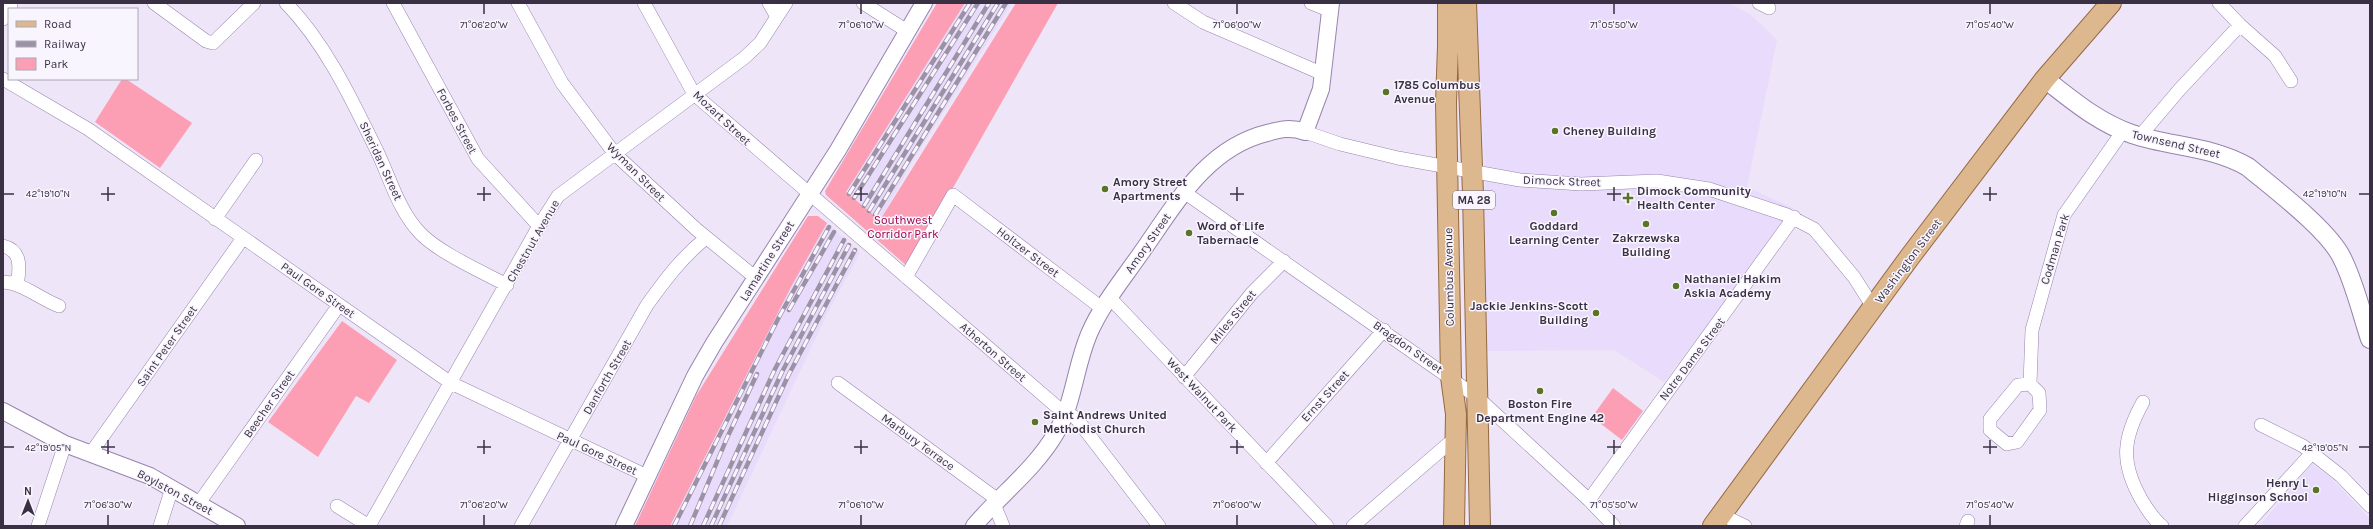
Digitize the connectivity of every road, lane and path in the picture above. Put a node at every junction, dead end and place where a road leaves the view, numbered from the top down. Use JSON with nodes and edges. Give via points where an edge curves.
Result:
{"nodes":[{"id":1,"x":154,"y":3,"type":"edge"},
{"id":2,"x":254,"y":3,"type":"edge"},
{"id":3,"x":286,"y":3,"type":"edge"},
{"id":4,"x":393,"y":3,"type":"edge"},
{"id":5,"x":518,"y":3,"type":"edge"},
{"id":6,"x":644,"y":3,"type":"edge"},
{"id":7,"x":768,"y":3,"type":"edge"},
{"id":8,"x":786,"y":3,"type":"edge"},
{"id":9,"x":863,"y":3,"type":"edge"},
{"id":10,"x":924,"y":3,"type":"edge"},
{"id":11,"x":1174,"y":3,"type":"edge"},
{"id":12,"x":1311,"y":3,"type":"edge"},
{"id":13,"x":1448,"y":3,"type":"edge"},
{"id":14,"x":1466,"y":3,"type":"edge"},
{"id":15,"x":2111,"y":3,"type":"edge"},
{"id":16,"x":2219,"y":3,"type":"edge"},
{"id":17,"x":1331,"y":7,"type":"edge"},
{"id":18,"x":777,"y":17,"type":"junction"},
{"id":19,"x":2240,"y":25,"type":"junction"},
{"id":20,"x":907,"y":31,"type":"junction"},
{"id":21,"x":1323,"y":74,"type":"junction"},
{"id":22,"x":3,"y":79,"type":"edge"},
{"id":23,"x":2045,"y":79,"type":"junction"},
{"id":24,"x":2291,"y":81,"type":"dead end"},
{"id":25,"x":694,"y":94,"type":"junction"},
{"id":26,"x":2123,"y":131,"type":"junction"},
{"id":27,"x":1305,"y":132,"type":"junction"},
{"id":28,"x":2140,"y":136,"type":"junction"},
{"id":29,"x":615,"y":154,"type":"junction"},
{"id":30,"x":256,"y":160,"type":"dead end"},
{"id":31,"x":1447,"y":167,"type":"junction"},
{"id":32,"x":1472,"y":172,"type":"junction"},
{"id":33,"x":1184,"y":192,"type":"junction"},
{"id":34,"x":809,"y":195,"type":"junction"},
{"id":35,"x":1794,"y":218,"type":"junction"},
{"id":36,"x":215,"y":219,"type":"junction"},
{"id":37,"x":539,"y":226,"type":"junction"},
{"id":38,"x":243,"y":238,"type":"junction"},
{"id":39,"x":706,"y":238,"type":"junction"},
{"id":40,"x":3,"y":246,"type":"edge"},
{"id":41,"x":1284,"y":261,"type":"junction"},
{"id":42,"x":906,"y":277,"type":"junction"},
{"id":43,"x":756,"y":278,"type":"junction"},
{"id":44,"x":8,"y":283,"type":"edge"},
{"id":45,"x":507,"y":285,"type":"junction"},
{"id":46,"x":1106,"y":304,"type":"junction"},
{"id":47,"x":339,"y":305,"type":"junction"},
{"id":48,"x":59,"y":306,"type":"dead end"},
{"id":49,"x":1873,"y":307,"type":"junction"},
{"id":50,"x":1384,"y":330,"type":"junction"},
{"id":51,"x":2370,"y":339,"type":"edge"},
{"id":52,"x":1451,"y":376,"type":"junction"},
{"id":53,"x":1184,"y":377,"type":"junction"},
{"id":54,"x":451,"y":384,"type":"junction"},
{"id":55,"x":838,"y":384,"type":"dead end"},
{"id":56,"x":2030,"y":384,"type":"junction"},
{"id":57,"x":1477,"y":397,"type":"junction"},
{"id":58,"x":2143,"y":402,"type":"dead end"},
{"id":59,"x":3,"y":411,"type":"edge"},
{"id":60,"x":1068,"y":412,"type":"junction"},
{"id":61,"x":2261,"y":425,"type":"dead end"},
{"id":62,"x":570,"y":441,"type":"junction"},
{"id":63,"x":65,"y":444,"type":"junction"},
{"id":64,"x":1456,"y":444,"type":"junction"},
{"id":65,"x":91,"y":453,"type":"junction"},
{"id":66,"x":2312,"y":453,"type":"junction"},
{"id":67,"x":1266,"y":463,"type":"junction"},
{"id":68,"x":647,"y":476,"type":"junction"},
{"id":69,"x":172,"y":488,"type":"junction"},
{"id":70,"x":1589,"y":500,"type":"junction"},
{"id":71,"x":996,"y":502,"type":"junction"},
{"id":72,"x":199,"y":503,"type":"junction"},
{"id":73,"x":337,"y":506,"type":"dead end"},
{"id":74,"x":2370,"y":506,"type":"edge"},
{"id":75,"x":1718,"y":520,"type":"edge"},
{"id":76,"x":38,"y":526,"type":"edge"},
{"id":77,"x":160,"y":526,"type":"edge"},
{"id":78,"x":237,"y":526,"type":"edge"},
{"id":79,"x":369,"y":526,"type":"edge"},
{"id":80,"x":520,"y":526,"type":"edge"},
{"id":81,"x":624,"y":526,"type":"edge"},
{"id":82,"x":974,"y":526,"type":"edge"},
{"id":83,"x":1003,"y":526,"type":"edge"},
{"id":84,"x":1159,"y":526,"type":"edge"},
{"id":85,"x":1327,"y":526,"type":"edge"},
{"id":86,"x":1353,"y":526,"type":"edge"},
{"id":87,"x":1454,"y":526,"type":"edge"},
{"id":88,"x":1480,"y":526,"type":"edge"},
{"id":89,"x":1614,"y":526,"type":"edge"},
{"id":90,"x":1744,"y":526,"type":"edge"},
{"id":91,"x":2162,"y":526,"type":"edge"},
{"id":92,"x":2245,"y":526,"type":"edge"}],
"edges":[{"from":1,"to":2,"type":"street","via":[[212,43]]},
{"from":3,"to":45,"type":"street","name":"Sheridan Street","via":[[339,76],[401,204],[416,228],[436,245]]},
{"from":4,"to":37,"type":"street","name":"Forbes Street","via":[[478,159]]},
{"from":5,"to":29,"type":"street","name":"Wyman Street","via":[[562,83]]},
{"from":6,"to":25,"type":"street","name":"Mozart Street"},
{"from":7,"to":18,"type":"street"},
{"from":8,"to":18,"type":"street","name":"Chestnut Avenue"},
{"from":9,"to":20,"type":"street"},
{"from":10,"to":20,"type":"street","name":"Lamartine Street"},
{"from":11,"to":21,"type":"street","via":[[1203,22]]},
{"from":12,"to":17,"type":"street"},
{"from":13,"to":31,"type":"main road","name":"Columbus Avenue","number":"MA 28"},
{"from":14,"to":32,"type":"main road","number":"MA 28"},
{"from":15,"to":23,"type":"main road","name":"Washington Street"},
{"from":16,"to":19,"type":"street"},
{"from":17,"to":21,"type":"street"},
{"from":18,"to":25,"type":"street","name":"Chestnut Avenue","via":[[753,51]]},
{"from":19,"to":24,"type":"street","via":[[2275,56]]},
{"from":19,"to":28,"type":"street","via":[[2180,88]]},
{"from":20,"to":34,"type":"street","name":"Lamartine Street"},
{"from":21,"to":27,"type":"street","via":[[1321,89]]},
{"from":22,"to":36,"type":"street","name":"Paul Gore Street","via":[[88,129]]},
{"from":23,"to":26,"type":"main road","name":"Townsend Street","via":[[2108,125]]},
{"from":23,"to":49,"type":"main road","name":"Washington Street"},
{"from":25,"to":29,"type":"street","name":"Chestnut Avenue"},
{"from":25,"to":34,"type":"street","name":"Mozart Street"},
{"from":26,"to":28,"type":"main road","name":"Townsend Street"},
{"from":26,"to":56,"type":"street","name":"Codman Park","via":[[2064,215],[2032,330]]},
{"from":27,"to":31,"type":"street","name":"Dimock Street","via":[[1368,151]]},
{"from":27,"to":33,"type":"street","name":"Amory Street","via":[[1285,128],[1234,145],[1212,162]]},
{"from":28,"to":51,"type":"main road","name":"Townsend Street","via":[[2233,158],[2278,192],[2332,241],[2342,257]]},
{"from":29,"to":37,"type":"street","name":"Chestnut Avenue","via":[[563,191]]},
{"from":29,"to":39,"type":"street","name":"Wyman Street"},
{"from":30,"to":36,"type":"street"},
{"from":31,"to":32,"type":"street","name":"Dimock Street"},
{"from":31,"to":52,"type":"main road","name":"Columbus Avenue","number":"MA 28"},
{"from":32,"to":35,"type":"street","name":"Dimock Street","via":[[1560,183],[1674,182],[1709,189]]},
{"from":32,"to":57,"type":"main road","number":"MA 28"},
{"from":33,"to":41,"type":"street","name":"Bragdon Street"},
{"from":33,"to":46,"type":"street","name":"Amory Street"},
{"from":34,"to":42,"type":"street","name":"Atherton Street"},
{"from":34,"to":43,"type":"street","name":"Lamartine Street"},
{"from":35,"to":49,"type":"street","name":"Dimock Street","via":[[1814,229],[1824,239],[1854,277]]},
{"from":35,"to":70,"type":"street","name":"Notre Dame Street"},
{"from":36,"to":38,"type":"street","name":"Paul Gore Street"},
{"from":37,"to":45,"type":"street","name":"Chestnut Avenue"},
{"from":38,"to":47,"type":"street","name":"Paul Gore Street"},
{"from":38,"to":65,"type":"street","name":"Saint Peter Street"},
{"from":39,"to":43,"type":"street","name":"Wyman Street"},
{"from":39,"to":62,"type":"street","name":"Danforth Street","via":[[669,274],[647,306]]},
{"from":40,"to":44,"type":"street","via":[[14,250],[19,267],[18,279]]},
{"from":41,"to":50,"type":"street","name":"Bragdon Street"},
{"from":41,"to":53,"type":"street","name":"Miles Street","via":[[1252,293]]},
{"from":42,"to":46,"type":"street","name":"Holtzer Street","via":[[953,195]]},
{"from":42,"to":60,"type":"street","name":"Atherton Street","via":[[1056,406]]},
{"from":43,"to":68,"type":"street","name":"Lamartine Street","via":[[695,376]]},
{"from":44,"to":48,"type":"street"},
{"from":45,"to":54,"type":"street","name":"Chestnut Avenue"},
{"from":46,"to":53,"type":"street","name":"West Walnut Park"},
{"from":46,"to":60,"type":"street","name":"Amory Street","via":[[1094,324],[1081,356]]},
{"from":47,"to":54,"type":"street","name":"Paul Gore Street"},
{"from":47,"to":72,"type":"street","name":"Beecher Street"},
{"from":49,"to":75,"type":"main road","name":"Washington Street"},
{"from":50,"to":52,"type":"street","name":"Bragdon Street"},
{"from":50,"to":67,"type":"street","name":"Ernst Street"},
{"from":52,"to":57,"type":"street","name":"Bragdon Street"},
{"from":52,"to":64,"type":"main road","name":"Columbus Avenue","number":"MA 28","via":[[1456,414]]},
{"from":53,"to":67,"type":"street","name":"West Walnut Park"},
{"from":54,"to":62,"type":"street","name":"Paul Gore Street"},
{"from":54,"to":79,"type":"street","name":"Chestnut Avenue"},
{"from":55,"to":71,"type":"street","name":"Marbury Terrace"},
{"from":56,"to":56,"type":"street","via":[[2018,385],[1990,419],[1990,430],[2007,444],[2017,442],[2040,410],[2040,393]]},
{"from":57,"to":70,"type":"street","name":"Bragdon Street"},
{"from":57,"to":88,"type":"main road","number":"MA 28"},
{"from":58,"to":91,"type":"street","via":[[2128,433],[2125,453],[2135,488],[2150,513]]},
{"from":59,"to":63,"type":"street","name":"Boylston Street"},
{"from":60,"to":71,"type":"street","name":"Amory Street","via":[[1041,454]]},
{"from":60,"to":84,"type":"street","name":"Atherton Street","via":[[1076,418]]},
{"from":61,"to":66,"type":"street"},
{"from":62,"to":68,"type":"street","name":"Paul Gore Street"},
{"from":62,"to":80,"type":"street","name":"Danforth Street"},
{"from":63,"to":65,"type":"street","name":"Boylston Street"},
{"from":63,"to":76,"type":"street"},
{"from":64,"to":86,"type":"street","via":[[1448,444]]},
{"from":64,"to":87,"type":"main road","name":"Columbus Avenue","number":"MA 28"},
{"from":65,"to":69,"type":"street","name":"Boylston Street","via":[[150,476]]},
{"from":66,"to":74,"type":"street","via":[[2341,476]]},
{"from":66,"to":92,"type":"street"},
{"from":67,"to":85,"type":"street","name":"West Walnut Park"},
{"from":68,"to":81,"type":"street","name":"Lamartine Street"},
{"from":69,"to":72,"type":"street","name":"Boylston Street"},
{"from":69,"to":77,"type":"street"},
{"from":70,"to":89,"type":"street","name":"Bragdon Street"},
{"from":71,"to":82,"type":"street","name":"Amory Street"},
{"from":71,"to":83,"type":"street"},
{"from":72,"to":78,"type":"street","name":"Boylston Street"},
{"from":73,"to":79,"type":"street"},
{"from":75,"to":90,"type":"street"}]}
